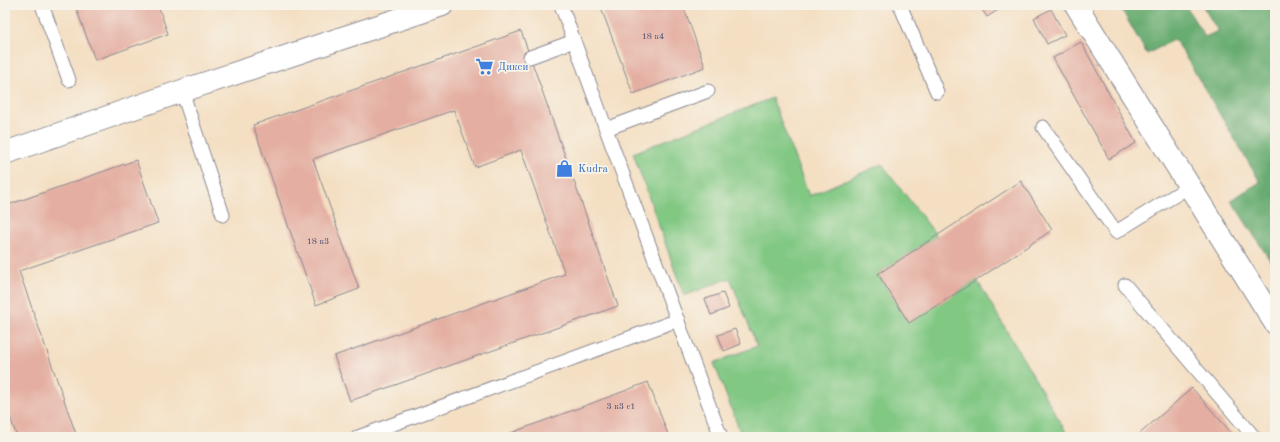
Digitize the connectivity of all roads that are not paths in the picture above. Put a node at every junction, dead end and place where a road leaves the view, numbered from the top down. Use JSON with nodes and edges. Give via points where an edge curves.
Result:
{"nodes":[{"id":1,"x":42,"y":5,"type":"edge"},
{"id":2,"x":442,"y":5,"type":"edge"},
{"id":3,"x":562,"y":5,"type":"edge"},
{"id":4,"x":900,"y":5,"type":"edge"},
{"id":5,"x":1076,"y":5,"type":"edge"},
{"id":6,"x":574,"y":41,"type":"junction"},
{"id":7,"x":530,"y":57,"type":"dead end"},
{"id":8,"x":69,"y":80,"type":"dead end"},
{"id":9,"x":182,"y":91,"type":"junction"},
{"id":10,"x":708,"y":91,"type":"dead end"},
{"id":11,"x":937,"y":92,"type":"dead end"},
{"id":12,"x":1043,"y":127,"type":"dead end"},
{"id":13,"x":606,"y":129,"type":"junction"},
{"id":14,"x":5,"y":153,"type":"edge"},
{"id":15,"x":1190,"y":186,"type":"junction"},
{"id":16,"x":223,"y":215,"type":"dead end"},
{"id":17,"x":1125,"y":285,"type":"dead end"},
{"id":18,"x":678,"y":320,"type":"junction"},
{"id":19,"x":1275,"y":324,"type":"edge"},
{"id":20,"x":358,"y":437,"type":"edge"},
{"id":21,"x":721,"y":437,"type":"edge"},
{"id":22,"x":1254,"y":437,"type":"edge"}],
"edges":[{"from":1,"to":8,"type":"lane"},
{"from":2,"to":9,"type":"street"},
{"from":3,"to":6,"type":"lane"},
{"from":4,"to":11,"type":"lane"},
{"from":5,"to":15,"type":"street"},
{"from":6,"to":7,"type":"lane"},
{"from":6,"to":13,"type":"lane"},
{"from":9,"to":14,"type":"street"},
{"from":9,"to":16,"type":"lane"},
{"from":10,"to":13,"type":"lane"},
{"from":12,"to":15,"type":"lane","via":[[1116,232]]},
{"from":13,"to":18,"type":"lane"},
{"from":15,"to":19,"type":"street"},
{"from":17,"to":22,"type":"lane"},
{"from":18,"to":20,"type":"lane"},
{"from":18,"to":21,"type":"lane"}]}
